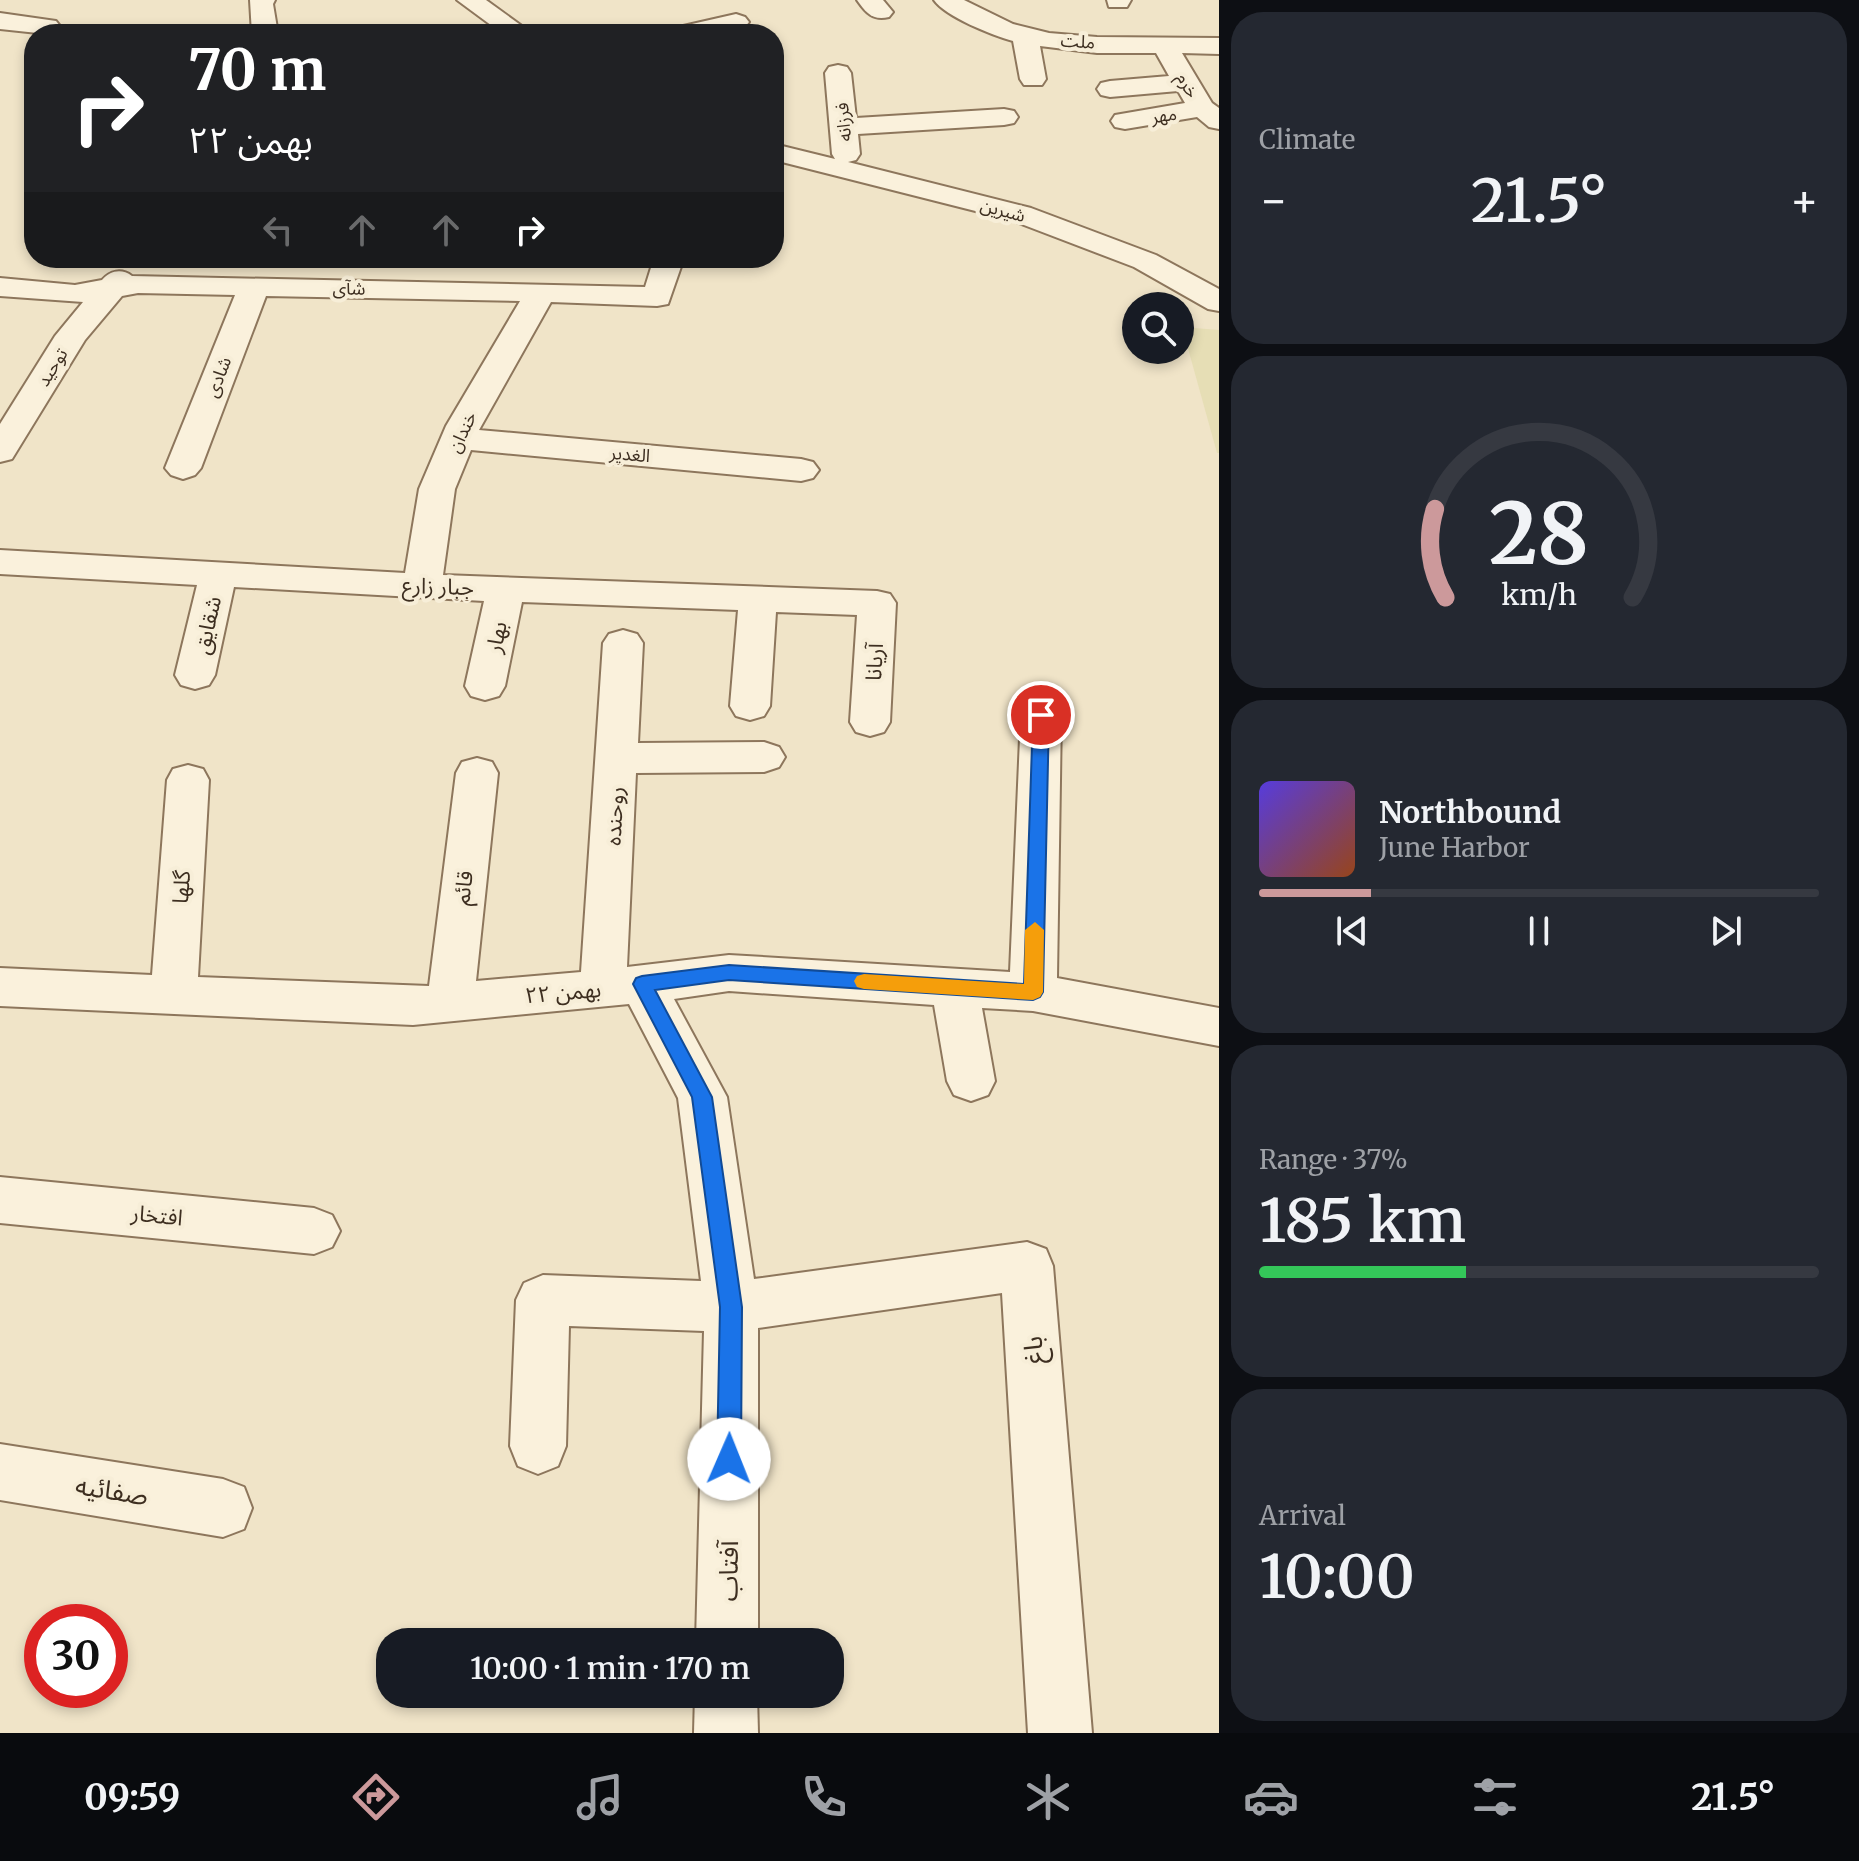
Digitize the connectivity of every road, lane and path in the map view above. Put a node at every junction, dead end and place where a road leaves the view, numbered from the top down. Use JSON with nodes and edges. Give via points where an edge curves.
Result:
{"nodes":[{"id":1,"x":263,"y":0,"type":"edge"},
{"id":2,"x":500,"y":0,"type":"edge"},
{"id":3,"x":946,"y":0,"type":"edge"},
{"id":4,"x":472,"y":2,"type":"edge"},
{"id":5,"x":0,"y":21,"type":"edge"},
{"id":6,"x":736,"y":22,"type":"dead end"},
{"id":7,"x":28,"y":24,"type":"edge"},
{"id":8,"x":263,"y":24,"type":"edge"},
{"id":9,"x":505,"y":24,"type":"edge"},
{"id":10,"x":726,"y":24,"type":"edge"},
{"id":11,"x":1025,"y":36,"type":"junction"},
{"id":12,"x":1163,"y":44,"type":"junction"},
{"id":13,"x":1219,"y":46,"type":"edge"},
{"id":14,"x":838,"y":73,"type":"dead end"},
{"id":15,"x":1033,"y":79,"type":"dead end"},
{"id":16,"x":1186,"y":82,"type":"junction"},
{"id":17,"x":1110,"y":89,"type":"dead end"},
{"id":18,"x":1211,"y":115,"type":"edge"},
{"id":19,"x":1004,"y":117,"type":"dead end"},
{"id":20,"x":971,"y":119,"type":"junction"},
{"id":21,"x":1125,"y":121,"type":"dead end"},
{"id":22,"x":844,"y":127,"type":"junction"},
{"id":23,"x":990,"y":149,"type":"dead end"},
{"id":24,"x":784,"y":155,"type":"edge"},
{"id":25,"x":847,"y":171,"type":"junction"},
{"id":26,"x":990,"y":181,"type":"dead end"},
{"id":27,"x":1021,"y":214,"type":"junction"},
{"id":28,"x":127,"y":268,"type":"edge"},
{"id":29,"x":666,"y":268,"type":"edge"},
{"id":30,"x":254,"y":286,"type":"junction"},
{"id":31,"x":0,"y":287,"type":"edge"},
{"id":32,"x":113,"y":288,"type":"junction"},
{"id":33,"x":541,"y":292,"type":"junction"},
{"id":34,"x":1219,"y":302,"type":"edge"},
{"id":35,"x":458,"y":438,"type":"junction"},
{"id":36,"x":0,"y":452,"type":"edge"},
{"id":37,"x":183,"y":468,"type":"dead end"},
{"id":38,"x":801,"y":470,"type":"dead end"},
{"id":39,"x":0,"y":562,"type":"edge"},
{"id":40,"x":218,"y":574,"type":"junction"},
{"id":41,"x":422,"y":586,"type":"junction"},
{"id":42,"x":506,"y":589,"type":"junction"},
{"id":43,"x":758,"y":598,"type":"junction"},
{"id":44,"x":877,"y":603,"type":"joint"},
{"id":45,"x":623,"y":643,"type":"dead end"},
{"id":46,"x":195,"y":675,"type":"dead end"},
{"id":47,"x":485,"y":686,"type":"dead end"},
{"id":48,"x":750,"y":706,"type":"dead end"},
{"id":49,"x":1041,"y":715,"type":"dead end"},
{"id":50,"x":870,"y":722,"type":"dead end"},
{"id":51,"x":764,"y":757,"type":"dead end"},
{"id":52,"x":617,"y":758,"type":"junction"},
{"id":53,"x":477,"y":773,"type":"dead end"},
{"id":54,"x":188,"y":780,"type":"dead end"},
{"id":55,"x":623,"y":986,"type":"junction"},
{"id":56,"x":0,"y":987,"type":"edge"},
{"id":57,"x":955,"y":987,"type":"junction"},
{"id":58,"x":1033,"y":992,"type":"junction"},
{"id":59,"x":174,"y":995,"type":"junction"},
{"id":60,"x":450,"y":1002,"type":"junction"},
{"id":61,"x":1219,"y":1027,"type":"edge"},
{"id":62,"x":971,"y":1081,"type":"dead end"},
{"id":63,"x":0,"y":1200,"type":"edge"},
{"id":64,"x":314,"y":1231,"type":"dead end"},
{"id":65,"x":731,"y":1307,"type":"junction"},
{"id":66,"x":538,"y":1446,"type":"dead end"},
{"id":67,"x":0,"y":1472,"type":"edge"},
{"id":68,"x":223,"y":1508,"type":"dead end"},
{"id":69,"x":727,"y":1628,"type":"edge"},
{"id":70,"x":726,"y":1708,"type":"edge"},
{"id":71,"x":726,"y":1733,"type":"edge"},
{"id":72,"x":1060,"y":1733,"type":"edge"}],
"edges":[{"from":1,"to":8,"type":"street"},
{"from":2,"to":4,"type":"street"},
{"from":3,"to":11,"type":"street","name":"ملت"},
{"from":4,"to":9,"type":"street"},
{"from":5,"to":7,"type":"street"},
{"from":6,"to":10,"type":"street"},
{"from":11,"to":12,"type":"street","name":"ملت"},
{"from":11,"to":15,"type":"street"},
{"from":12,"to":13,"type":"street","name":"ملت"},
{"from":12,"to":16,"type":"street","name":"خرم"},
{"from":14,"to":22,"type":"street","name":"فرزانه"},
{"from":16,"to":17,"type":"street"},
{"from":16,"to":18,"type":"street","name":"خرم"},
{"from":18,"to":21,"type":"street","name":"مهر"},
{"from":19,"to":20,"type":"street"},
{"from":20,"to":22,"type":"street"},
{"from":20,"to":23,"type":"street"},
{"from":22,"to":25,"type":"street","name":"فرزانه"},
{"from":24,"to":25,"type":"street","name":"شیرین"},
{"from":25,"to":27,"type":"street","name":"شیرین"},
{"from":26,"to":27,"type":"street"},
{"from":27,"to":34,"type":"street","name":"شیرین","via":[[1145,261]]},
{"from":28,"to":32,"type":"street","name":"توحید"},
{"from":29,"to":33,"type":"street","name":"شآی","via":[[657,297]]},
{"from":30,"to":32,"type":"street","name":"شآی"},
{"from":30,"to":33,"type":"street","name":"شآی"},
{"from":30,"to":37,"type":"street","name":"شادی"},
{"from":31,"to":32,"type":"street","name":"شآی","via":[[75,294]]},
{"from":32,"to":36,"type":"street","name":"توحید","via":[[71,336]]},
{"from":33,"to":35,"type":"street","name":"خندان"},
{"from":35,"to":38,"type":"street","name":"الغدیر"},
{"from":35,"to":41,"type":"street","name":"خندان","via":[[437,489]]},
{"from":39,"to":40,"type":"street","name":"جبار زارع"},
{"from":40,"to":41,"type":"street","name":"جبار زارع"},
{"from":40,"to":46,"type":"street","name":"شقایق"},
{"from":41,"to":42,"type":"street","name":"جبار زارع"},
{"from":42,"to":43,"type":"street","name":"جبار زارع"},
{"from":42,"to":47,"type":"street","name":"بهار"},
{"from":43,"to":44,"type":"street","name":"جبار زارع"},
{"from":43,"to":48,"type":"street"},
{"from":44,"to":50,"type":"street","name":"آریانا"},
{"from":45,"to":52,"type":"street","name":"روحنده"},
{"from":49,"to":58,"type":"street"},
{"from":51,"to":52,"type":"street"},
{"from":52,"to":55,"type":"street","name":"روحنده"},
{"from":53,"to":60,"type":"street","name":"قائم"},
{"from":54,"to":59,"type":"street","name":"گلها"},
{"from":55,"to":57,"type":"street","name":"۲۲ بهمن","via":[[729,973]]},
{"from":55,"to":60,"type":"street","name":"۲۲ بهمن"},
{"from":55,"to":65,"type":"street","name":"آفتاب","via":[[702,1097]]},
{"from":56,"to":59,"type":"street","name":"۲۲ بهمن"},
{"from":57,"to":58,"type":"street","name":"۲۲ بهمن"},
{"from":57,"to":62,"type":"street"},
{"from":58,"to":61,"type":"street","name":"۲۲ بهمن"},
{"from":59,"to":60,"type":"street","name":"۲۲ بهمن","via":[[413,1006]]},
{"from":63,"to":64,"type":"street","name":"افتخار"},
{"from":65,"to":66,"type":"street","via":[[543,1300]]},
{"from":65,"to":69,"type":"street","name":"آفتاب"},
{"from":65,"to":72,"type":"street","name":"باغ","via":[[1027,1266]]},
{"from":67,"to":68,"type":"street","name":"صفائیه"},
{"from":70,"to":71,"type":"street"}]}
